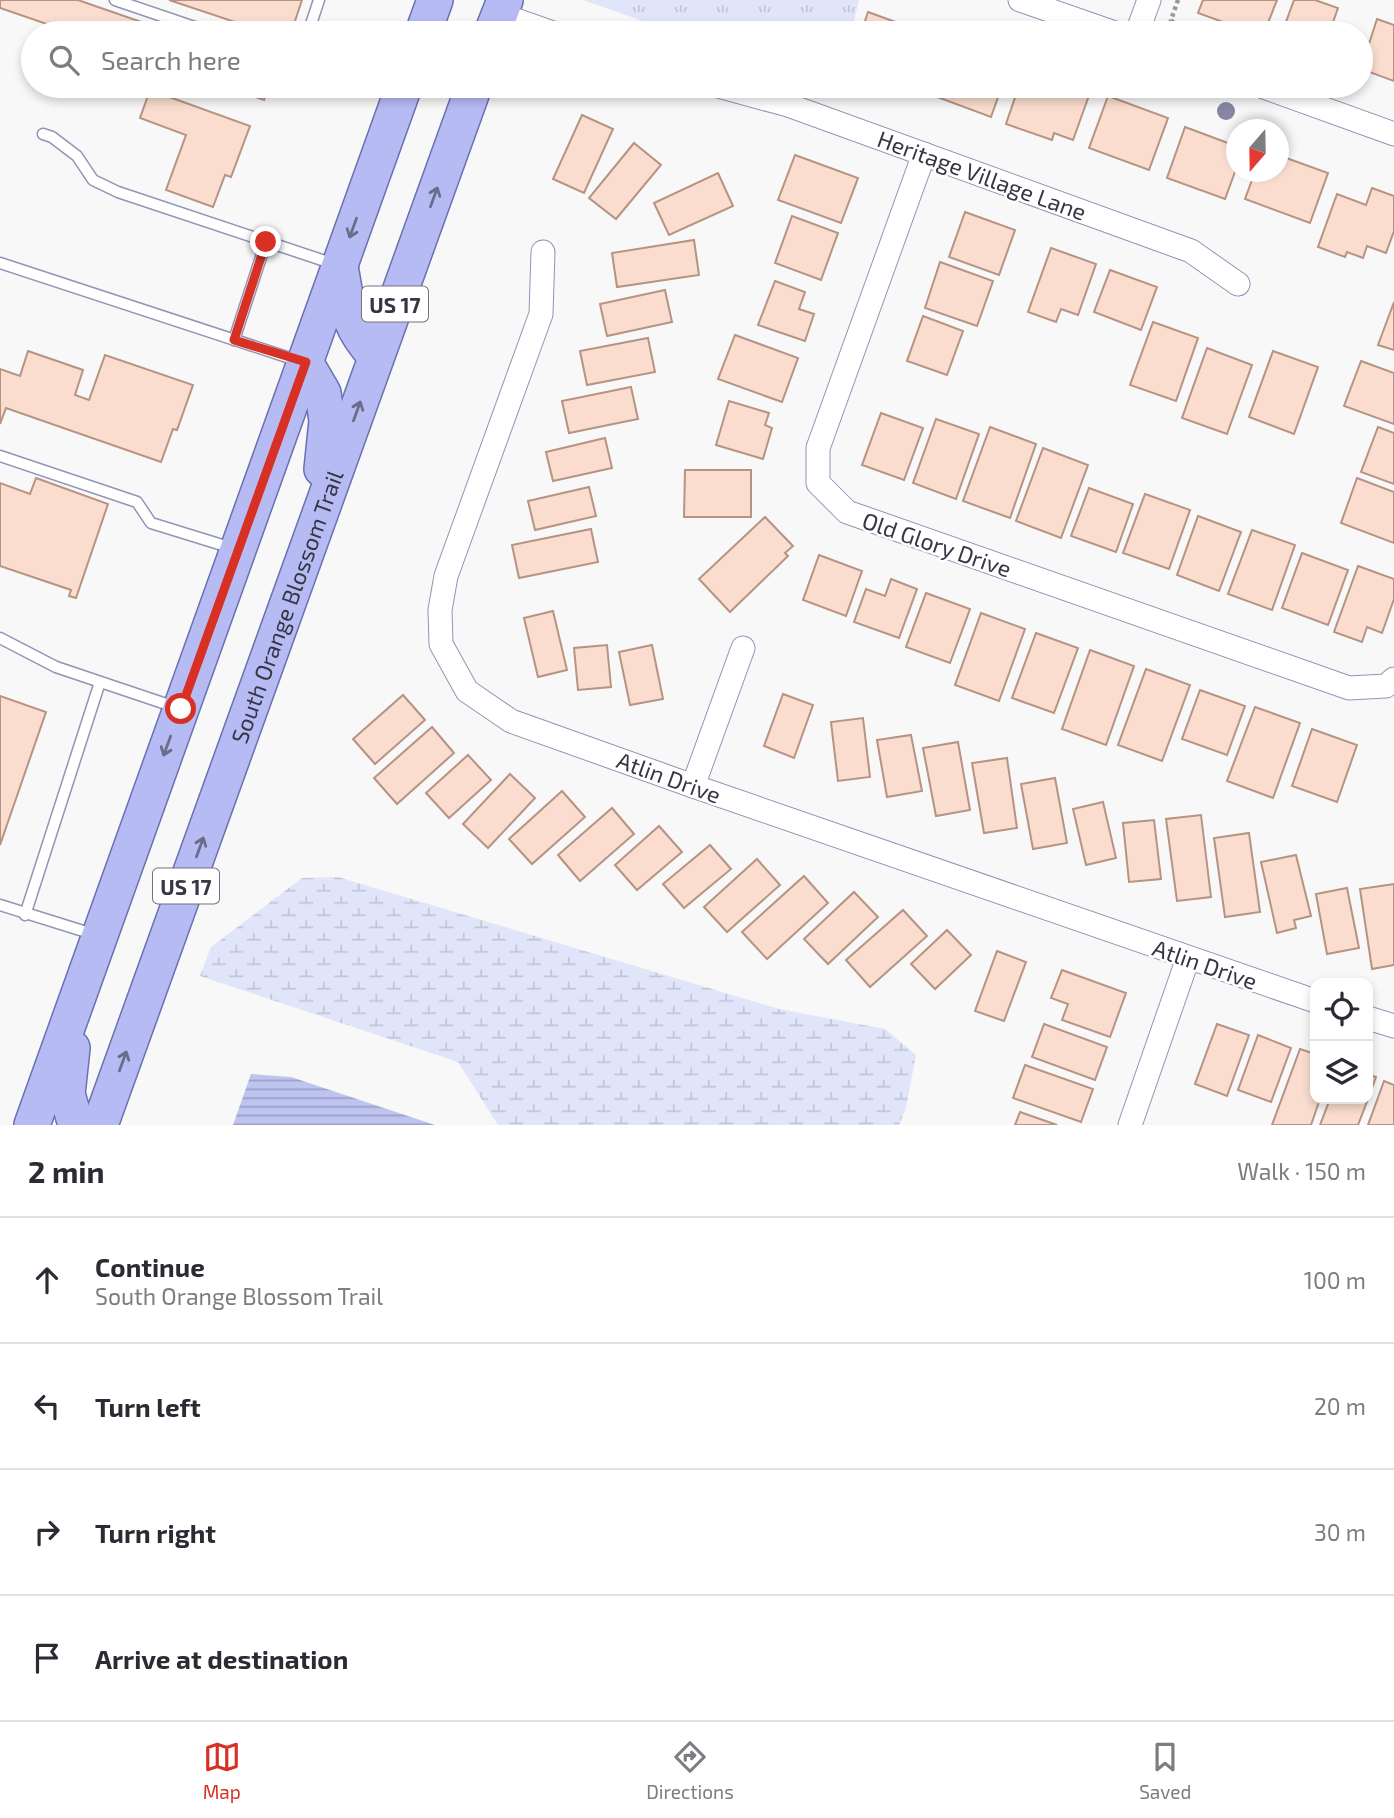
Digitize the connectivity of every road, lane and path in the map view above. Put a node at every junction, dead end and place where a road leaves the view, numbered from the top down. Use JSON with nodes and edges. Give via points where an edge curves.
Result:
{"nodes":[{"id":1,"x":115,"y":0,"type":"edge"},
{"id":2,"x":319,"y":0,"type":"edge"},
{"id":3,"x":1020,"y":0,"type":"edge"},
{"id":4,"x":1150,"y":0,"type":"edge"},
{"id":5,"x":1178,"y":0,"type":"edge"},
{"id":6,"x":177,"y":21,"type":"edge"},
{"id":7,"x":312,"y":21,"type":"edge"},
{"id":8,"x":1080,"y":21,"type":"edge"},
{"id":9,"x":1142,"y":21,"type":"edge"},
{"id":10,"x":1172,"y":21,"type":"edge"},
{"id":11,"x":400,"y":98,"type":"edge"},
{"id":12,"x":470,"y":98,"type":"edge"},
{"id":13,"x":762,"y":98,"type":"edge"},
{"id":14,"x":1294,"y":98,"type":"edge"},
{"id":15,"x":43,"y":134,"type":"dead end"},
{"id":16,"x":1394,"y":134,"type":"edge"},
{"id":17,"x":924,"y":154,"type":"junction"},
{"id":18,"x":266,"y":242,"type":"junction"},
{"id":19,"x":543,"y":252,"type":"dead end"},
{"id":20,"x":0,"y":263,"type":"edge"},
{"id":21,"x":340,"y":265,"type":"junction"},
{"id":22,"x":1238,"y":284,"type":"dead end"},
{"id":23,"x":234,"y":340,"type":"junction"},
{"id":24,"x":376,"y":356,"type":"junction"},
{"id":25,"x":306,"y":362,"type":"junction"},
{"id":26,"x":0,"y":456,"type":"edge"},
{"id":27,"x":317,"y":522,"type":"junction"},
{"id":28,"x":238,"y":549,"type":"junction"},
{"id":29,"x":0,"y":638,"type":"edge"},
{"id":30,"x":743,"y":648,"type":"dead end"},
{"id":31,"x":1394,"y":679,"type":"edge"},
{"id":32,"x":100,"y":682,"type":"junction"},
{"id":33,"x":181,"y":709,"type":"junction"},
{"id":34,"x":693,"y":786,"type":"junction"},
{"id":35,"x":0,"y":905,"type":"edge"},
{"id":36,"x":25,"y":915,"type":"junction"},
{"id":37,"x":99,"y":936,"type":"junction"},
{"id":38,"x":1188,"y":958,"type":"junction"},
{"id":39,"x":78,"y":996,"type":"junction"},
{"id":40,"x":1310,"y":999,"type":"edge"},
{"id":41,"x":1373,"y":1020,"type":"edge"},
{"id":42,"x":1394,"y":1026,"type":"edge"},
{"id":43,"x":32,"y":1125,"type":"edge"},
{"id":44,"x":76,"y":1125,"type":"edge"},
{"id":45,"x":100,"y":1125,"type":"edge"},
{"id":46,"x":1130,"y":1125,"type":"edge"}],
"edges":[{"from":1,"to":6,"type":"lane"},
{"from":2,"to":7,"type":"lane"},
{"from":3,"to":8,"type":"street"},
{"from":4,"to":9,"type":"street"},
{"from":5,"to":10,"type":"path"},
{"from":11,"to":21,"type":"main road","number":"US 17","one_way":true},
{"from":24,"to":12,"type":"main road","name":"South Orange Blossom Trail","number":"US 17","one_way":true},
{"from":13,"to":17,"type":"street","name":"Heritage Village Lane"},
{"from":14,"to":16,"type":"street"},
{"from":15,"to":18,"type":"lane","via":[[77,156],[93,180]]},
{"from":17,"to":22,"type":"street","name":"Heritage Village Lane","via":[[1191,251]]},
{"from":17,"to":31,"type":"street","name":"Old Glory Drive","via":[[818,449],[818,483],[847,512],[1349,688],[1386,686]]},
{"from":18,"to":21,"type":"lane"},
{"from":18,"to":23,"type":"lane"},
{"from":19,"to":34,"type":"street","name":"Atlin Drive","via":[[541,314],[446,576],[441,644],[467,691],[511,721]]},
{"from":20,"to":23,"type":"lane"},
{"from":21,"to":24,"type":"main road","via":[[349,313],[360,339]]},
{"from":21,"to":25,"type":"main road","number":"US 17"},
{"from":23,"to":25,"type":"lane"},
{"from":27,"to":24,"type":"main road","name":"South Orange Blossom Trail","number":"US 17","one_way":true},
{"from":25,"to":27,"type":"main road","via":[[323,393],[327,421]]},
{"from":25,"to":28,"type":"main road","number":"US 17"},
{"from":26,"to":28,"type":"lane","via":[[137,502],[151,523]]},
{"from":45,"to":27,"type":"main road","name":"South Orange Blossom Trail","number":"US 17","one_way":true},
{"from":28,"to":33,"type":"main road","number":"US 17"},
{"from":29,"to":32,"type":"lane","via":[[56,667]]},
{"from":30,"to":34,"type":"street"},
{"from":32,"to":33,"type":"lane"},
{"from":32,"to":36,"type":"lane"},
{"from":33,"to":37,"type":"main road","number":"US 17","one_way":true},
{"from":34,"to":38,"type":"street","name":"Atlin Drive"},
{"from":35,"to":36,"type":"lane"},
{"from":36,"to":37,"type":"lane"},
{"from":37,"to":39,"type":"main road","number":"US 17"},
{"from":38,"to":40,"type":"street","name":"Atlin Drive"},
{"from":38,"to":46,"type":"street"},
{"from":39,"to":43,"type":"main road","number":"US 17"},
{"from":39,"to":44,"type":"main road","via":[[67,1094]]},
{"from":41,"to":42,"type":"street"}]}
